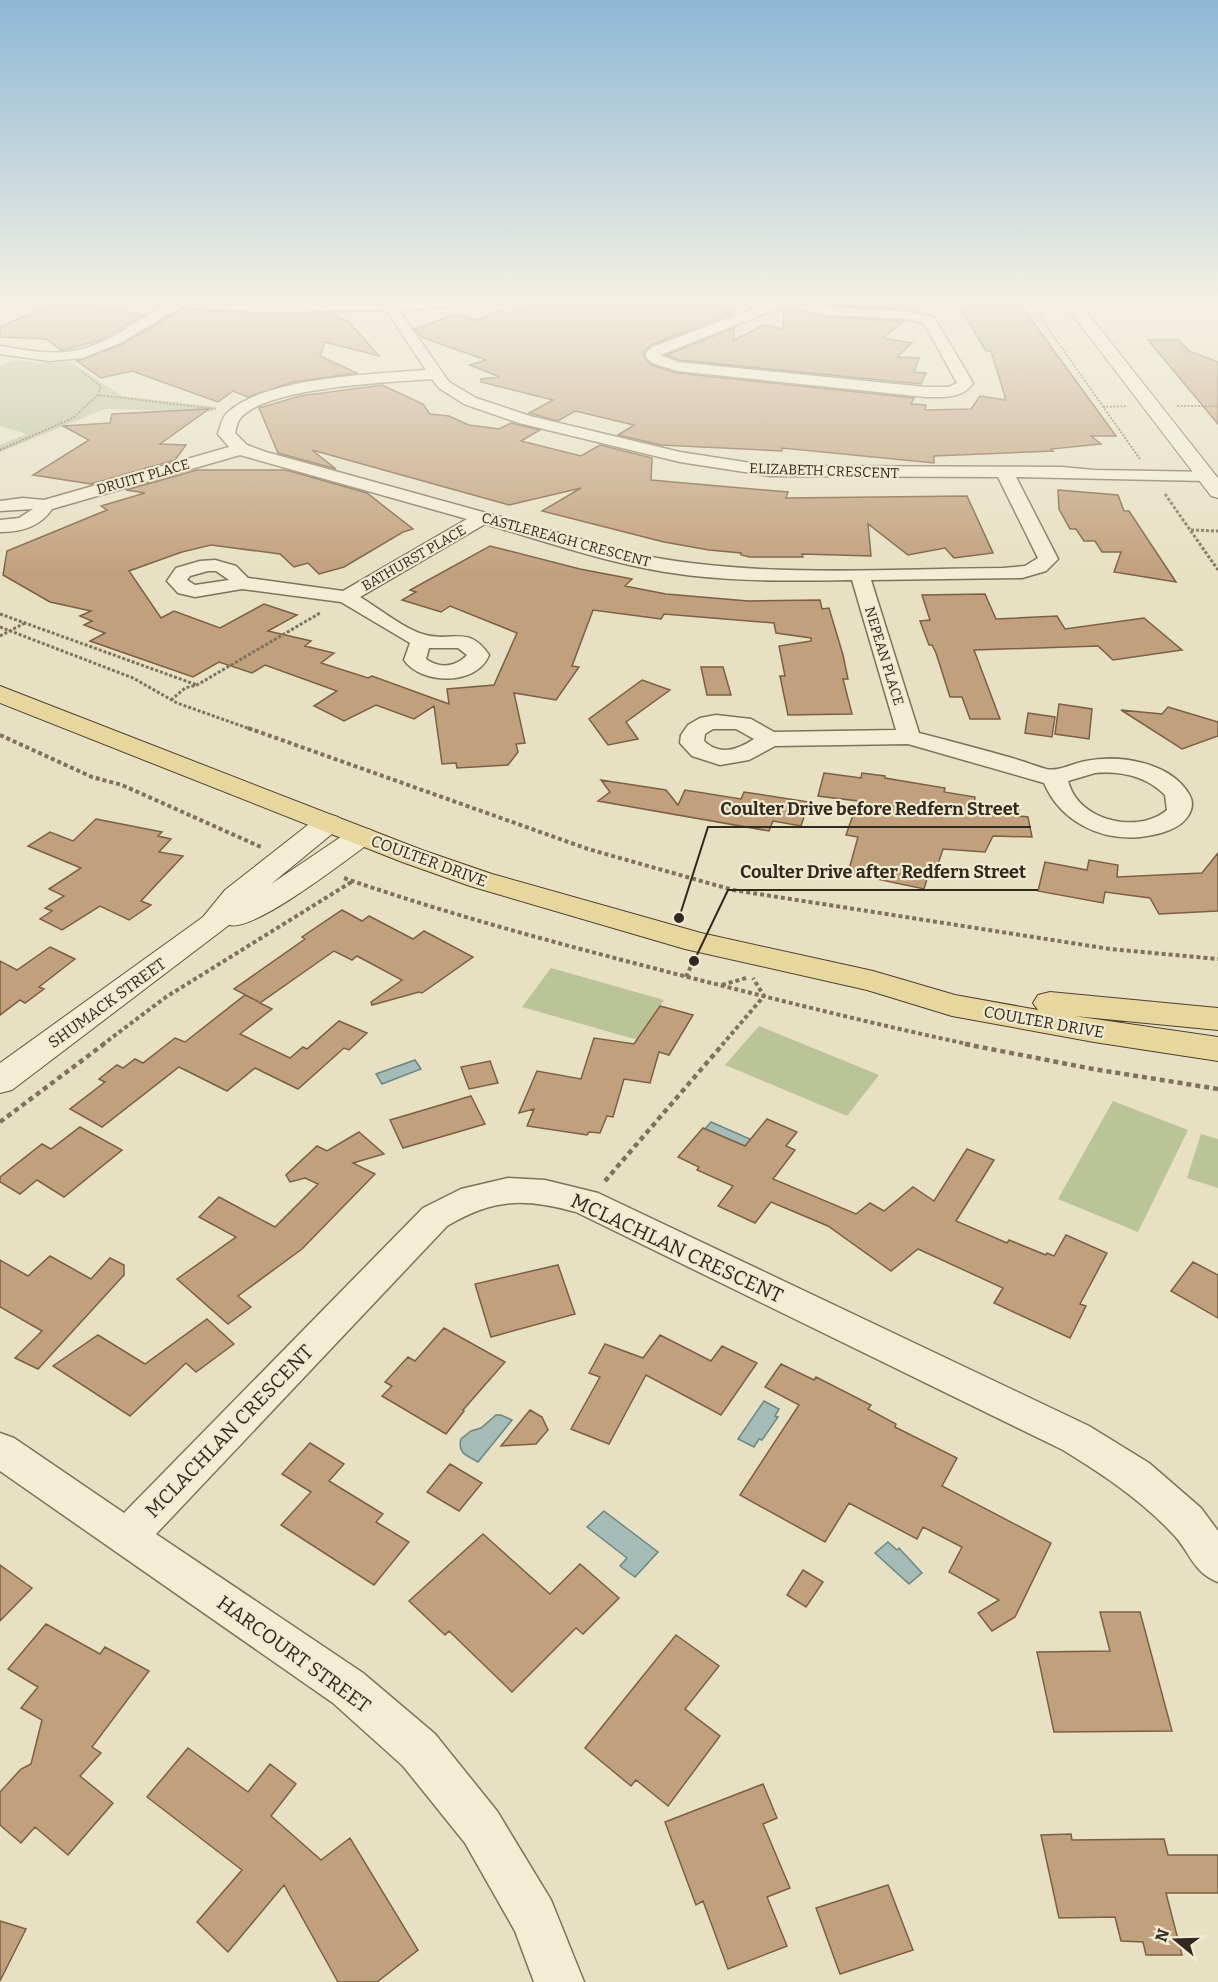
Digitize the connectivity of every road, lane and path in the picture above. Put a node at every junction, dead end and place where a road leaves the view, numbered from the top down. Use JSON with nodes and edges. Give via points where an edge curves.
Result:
{"nodes":[{"id":1,"x":99,"y":389,"type":"edge"},
{"id":2,"x":300,"y":389,"type":"edge"},
{"id":3,"x":451,"y":389,"type":"edge"},
{"id":4,"x":902,"y":389,"type":"edge"},
{"id":5,"x":958,"y":389,"type":"edge"},
{"id":6,"x":1091,"y":389,"type":"edge"},
{"id":7,"x":1139,"y":389,"type":"edge"},
{"id":8,"x":98,"y":395,"type":"junction"},
{"id":9,"x":1179,"y":406,"type":"dead end"},
{"id":10,"x":1218,"y":406,"type":"edge"},
{"id":11,"x":237,"y":411,"type":"junction"},
{"id":12,"x":241,"y":449,"type":"junction"},
{"id":13,"x":0,"y":450,"type":"edge"},
{"id":14,"x":1128,"y":457,"type":"dead end"},
{"id":15,"x":1145,"y":466,"type":"junction"},
{"id":16,"x":1004,"y":472,"type":"junction"},
{"id":17,"x":1207,"y":478,"type":"edge"},
{"id":18,"x":45,"y":505,"type":"junction"},
{"id":19,"x":0,"y":506,"type":"edge"},
{"id":20,"x":482,"y":518,"type":"junction"},
{"id":21,"x":0,"y":526,"type":"edge"},
{"id":22,"x":1190,"y":530,"type":"junction"},
{"id":23,"x":1218,"y":531,"type":"edge"},
{"id":24,"x":1218,"y":570,"type":"edge"},
{"id":25,"x":860,"y":575,"type":"junction"},
{"id":26,"x":242,"y":583,"type":"dead end"},
{"id":27,"x":346,"y":597,"type":"junction"},
{"id":28,"x":0,"y":614,"type":"edge"},
{"id":29,"x":25,"y":623,"type":"junction"},
{"id":30,"x":0,"y":627,"type":"edge"},
{"id":31,"x":10,"y":631,"type":"junction"},
{"id":32,"x":0,"y":636,"type":"edge"},
{"id":33,"x":422,"y":641,"type":"dead end"},
{"id":34,"x":197,"y":685,"type":"junction"},
{"id":35,"x":0,"y":694,"type":"edge"},
{"id":36,"x":171,"y":700,"type":"junction"},
{"id":37,"x":0,"y":735,"type":"edge"},
{"id":38,"x":909,"y":737,"type":"junction"},
{"id":39,"x":769,"y":739,"type":"dead end"},
{"id":40,"x":1054,"y":777,"type":"dead end"},
{"id":41,"x":328,"y":823,"type":"junction"},
{"id":42,"x":361,"y":836,"type":"junction"},
{"id":43,"x":268,"y":851,"type":"dead end"},
{"id":44,"x":214,"y":924,"type":"junction"},
{"id":45,"x":1218,"y":959,"type":"edge"},
{"id":46,"x":694,"y":961,"type":"dead end"},
{"id":47,"x":686,"y":977,"type":"junction"},
{"id":48,"x":873,"y":981,"type":"junction"},
{"id":49,"x":721,"y":985,"type":"junction"},
{"id":50,"x":764,"y":996,"type":"junction"},
{"id":51,"x":1218,"y":1019,"type":"edge"},
{"id":52,"x":1218,"y":1049,"type":"edge"},
{"id":53,"x":0,"y":1081,"type":"edge"},
{"id":54,"x":1218,"y":1089,"type":"edge"},
{"id":55,"x":0,"y":1122,"type":"edge"},
{"id":56,"x":587,"y":1203,"type":"junction"},
{"id":57,"x":0,"y":1450,"type":"edge"},
{"id":58,"x":127,"y":1537,"type":"junction"},
{"id":59,"x":1218,"y":1563,"type":"edge"},
{"id":60,"x":559,"y":1982,"type":"edge"}],
"edges":[{"from":1,"to":8,"type":"path"},
{"from":2,"to":11,"type":"street","via":[[250,403]]},
{"from":3,"to":16,"type":"street","name":"ELIZABETH CRESCENT","via":[[495,411],[714,464],[799,473]]},
{"from":4,"to":5,"type":"street"},
{"from":6,"to":15,"type":"path"},
{"from":7,"to":17,"type":"main road"},
{"from":8,"to":11,"type":"path"},
{"from":8,"to":13,"type":"path","via":[[73,418]]},
{"from":9,"to":10,"type":"path"},
{"from":11,"to":12,"type":"street","via":[[227,423],[226,434]]},
{"from":12,"to":18,"type":"street","name":"DRUITT PLACE"},
{"from":12,"to":20,"type":"street","name":"CASTLEREAGH CRESCENT"},
{"from":14,"to":15,"type":"path"},
{"from":15,"to":16,"type":"street","name":"ELIZABETH CRESCENT","via":[[1094,475]]},
{"from":15,"to":17,"type":"street","name":"ELIZABETH CRESCENT"},
{"from":15,"to":22,"type":"path"},
{"from":16,"to":25,"type":"street","name":"CASTLEREAGH CRESCENT","via":[[1045,550],[1048,559],[1042,567],[1015,573]]},
{"from":18,"to":19,"type":"street","name":"DRUITT PLACE"},
{"from":18,"to":21,"type":"street","name":"DRUITT PLACE","via":[[34,519]]},
{"from":20,"to":25,"type":"street","name":"CASTLEREAGH CRESCENT","via":[[665,567],[748,575]]},
{"from":20,"to":27,"type":"street","name":"BATHURST PLACE"},
{"from":22,"to":23,"type":"path"},
{"from":22,"to":24,"type":"path"},
{"from":25,"to":38,"type":"street","name":"NEPEAN PLACE"},
{"from":26,"to":27,"type":"street","name":"BATHURST PLACE"},
{"from":27,"to":33,"type":"street","name":"BATHURST PLACE"},
{"from":27,"to":34,"type":"path"},
{"from":28,"to":29,"type":"path"},
{"from":29,"to":31,"type":"path"},
{"from":29,"to":34,"type":"path"},
{"from":30,"to":31,"type":"path"},
{"from":31,"to":32,"type":"path"},
{"from":31,"to":36,"type":"path","via":[[133,678]]},
{"from":34,"to":36,"type":"path","via":[[185,688]]},
{"from":35,"to":41,"type":"main road","name":"COULTER DRIVE"},
{"from":36,"to":45,"type":"path","via":[[588,849],[732,890],[1110,949]]},
{"from":37,"to":43,"type":"path"},
{"from":38,"to":39,"type":"street"},
{"from":38,"to":40,"type":"street"},
{"from":41,"to":42,"type":"main road","name":"COULTER DRIVE"},
{"from":41,"to":44,"type":"main road","name":"SHUMACK STREET","via":[[236,897]]},
{"from":42,"to":44,"type":"main road","name":"SHUMACK STREET","via":[[259,906]]},
{"from":42,"to":48,"type":"main road","name":"COULTER DRIVE","via":[[481,880],[696,942]]},
{"from":44,"to":53,"type":"main road","name":"SHUMACK STREET"},
{"from":46,"to":47,"type":"path"},
{"from":47,"to":49,"type":"path"},
{"from":47,"to":55,"type":"path","via":[[524,935],[353,881],[166,997]]},
{"from":48,"to":51,"type":"main road","name":"COULTER DRIVE"},
{"from":48,"to":52,"type":"main road","name":"COULTER DRIVE","via":[[952,1005]]},
{"from":49,"to":50,"type":"path"},
{"from":49,"to":50,"type":"path","via":[[752,977]]},
{"from":50,"to":54,"type":"path","via":[[1061,1064]]},
{"from":50,"to":56,"type":"path"},
{"from":56,"to":58,"type":"street","name":"MCLACHLAN CRESCENT","via":[[550,1192],[494,1191],[461,1201],[435,1217]]},
{"from":56,"to":59,"type":"street","name":"MCLACHLAN CRESCENT","via":[[1076,1438],[1136,1476],[1187,1521]]},
{"from":57,"to":58,"type":"street","name":"HARCOURT STREET"},
{"from":58,"to":60,"type":"street","name":"HARCOURT STREET","via":[[348,1688],[419,1750],[481,1827],[534,1917]]}]}
